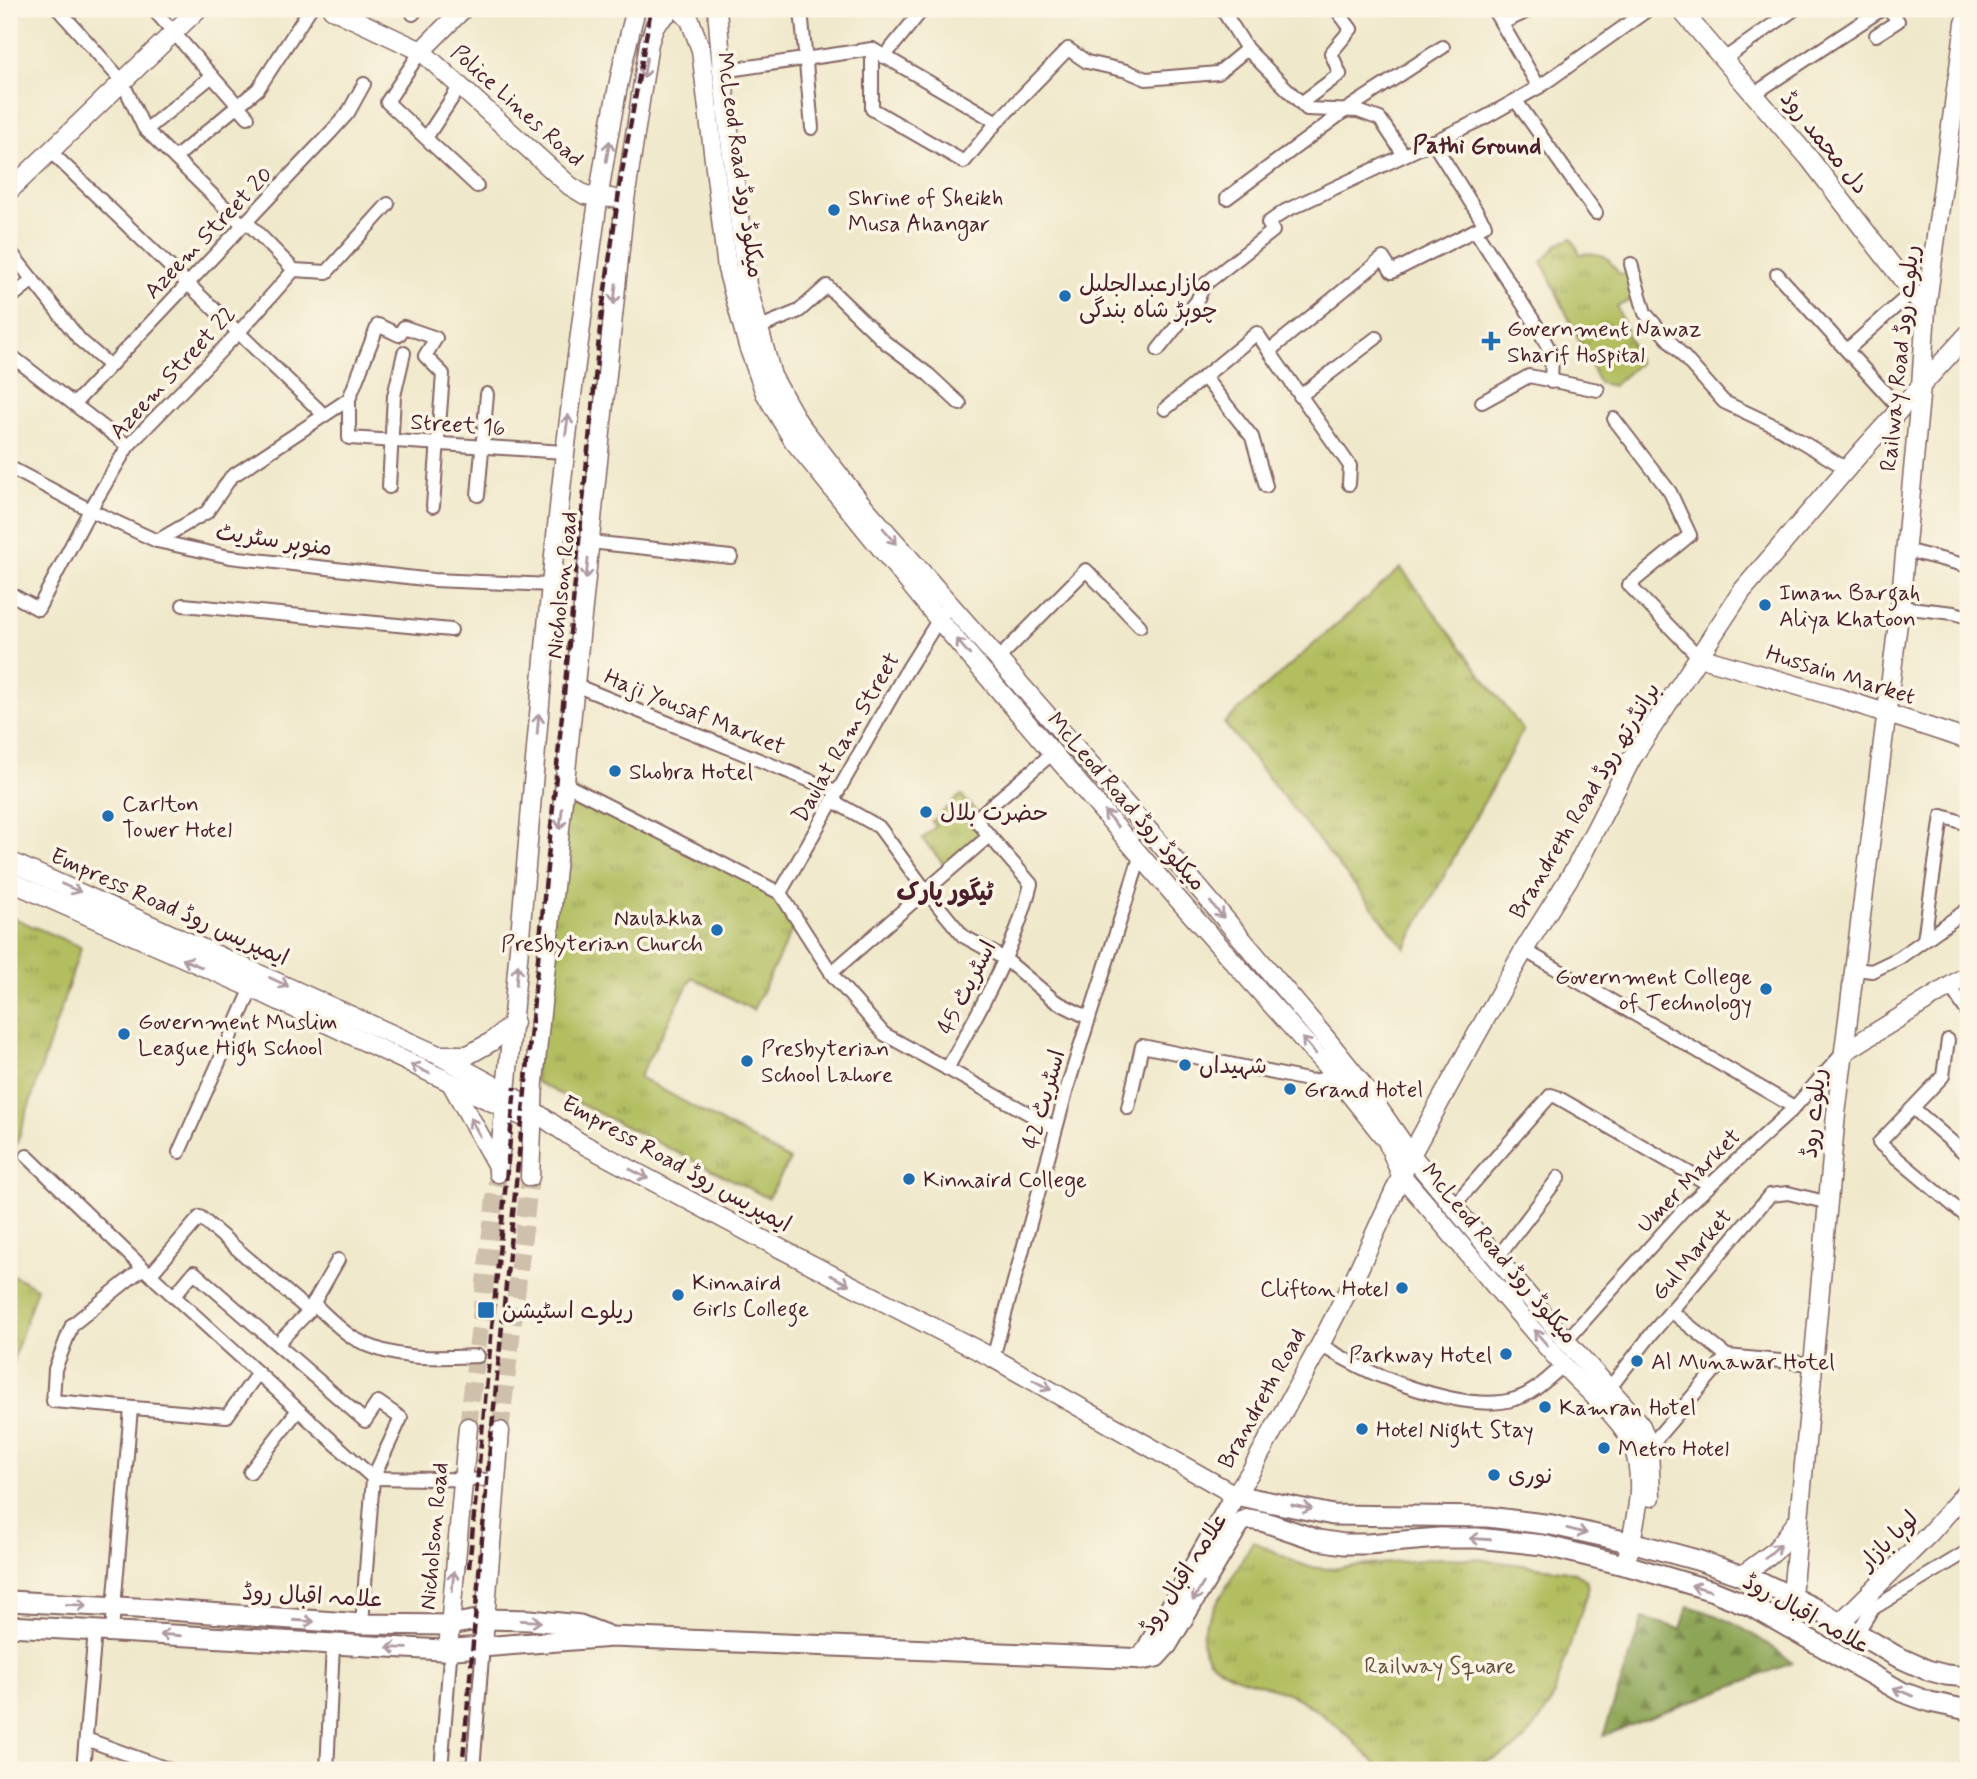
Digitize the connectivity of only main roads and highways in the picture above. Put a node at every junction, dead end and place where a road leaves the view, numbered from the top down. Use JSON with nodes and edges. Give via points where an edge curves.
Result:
{"nodes":[{"id":1,"x":198,"y":9,"type":"edge"},
{"id":2,"x":332,"y":9,"type":"edge"},
{"id":3,"x":463,"y":9,"type":"edge"},
{"id":4,"x":636,"y":9,"type":"edge"},
{"id":5,"x":672,"y":9,"type":"edge"},
{"id":6,"x":679,"y":9,"type":"edge"},
{"id":7,"x":717,"y":9,"type":"edge"},
{"id":8,"x":1680,"y":9,"type":"edge"},
{"id":9,"x":1967,"y":9,"type":"edge"},
{"id":10,"x":421,"y":51,"type":"junction"},
{"id":11,"x":9,"y":191,"type":"edge"},
{"id":12,"x":599,"y":197,"type":"junction"},
{"id":13,"x":625,"y":200,"type":"junction"},
{"id":14,"x":1926,"y":310,"type":"junction"},
{"id":15,"x":1965,"y":342,"type":"edge"},
{"id":16,"x":1921,"y":386,"type":"junction"},
{"id":17,"x":1699,"y":657,"type":"junction"},
{"id":18,"x":1885,"y":712,"type":"junction"},
{"id":19,"x":1968,"y":740,"type":"edge"},
{"id":20,"x":9,"y":861,"type":"edge"},
{"id":21,"x":1192,"y":880,"type":"junction"},
{"id":22,"x":9,"y":881,"type":"edge"},
{"id":23,"x":1175,"y":896,"type":"junction"},
{"id":24,"x":1968,"y":975,"type":"edge"},
{"id":25,"x":514,"y":1023,"type":"junction"},
{"id":26,"x":1844,"y":1052,"type":"junction"},
{"id":27,"x":438,"y":1055,"type":"junction"},
{"id":28,"x":452,"y":1085,"type":"junction"},
{"id":29,"x":505,"y":1100,"type":"junction"},
{"id":30,"x":533,"y":1116,"type":"junction"},
{"id":31,"x":1411,"y":1155,"type":"junction"},
{"id":32,"x":1401,"y":1175,"type":"junction"},
{"id":33,"x":530,"y":1177,"type":"tunnel mouth"},
{"id":34,"x":468,"y":1427,"type":"tunnel mouth"},
{"id":35,"x":500,"y":1431,"type":"tunnel mouth"},
{"id":36,"x":1968,"y":1490,"type":"edge"},
{"id":37,"x":1235,"y":1495,"type":"junction"},
{"id":38,"x":1798,"y":1520,"type":"junction"},
{"id":39,"x":1636,"y":1544,"type":"junction"},
{"id":40,"x":1630,"y":1567,"type":"junction"},
{"id":41,"x":1741,"y":1576,"type":"junction"},
{"id":42,"x":1792,"y":1597,"type":"junction"},
{"id":43,"x":9,"y":1601,"type":"edge"},
{"id":44,"x":483,"y":1619,"type":"junction"},
{"id":45,"x":449,"y":1625,"type":"junction"},
{"id":46,"x":9,"y":1626,"type":"edge"},
{"id":47,"x":1848,"y":1628,"type":"junction"},
{"id":48,"x":611,"y":1637,"type":"junction"},
{"id":49,"x":483,"y":1645,"type":"junction"},
{"id":50,"x":448,"y":1649,"type":"junction"},
{"id":51,"x":1141,"y":1659,"type":"junction"},
{"id":52,"x":1968,"y":1677,"type":"edge"},
{"id":53,"x":1968,"y":1710,"type":"edge"}],
"edges":[{"from":1,"to":11,"type":"main road"},
{"from":2,"to":10,"type":"main road","name":"Police Lines Road"},
{"from":3,"to":10,"type":"main road"},
{"from":12,"to":4,"type":"main road","name":"Nicholson Road","one_way":true},
{"from":5,"to":13,"type":"main road","name":"Nicholson Road","one_way":true,"via":[[654,25],[649,43]]},
{"from":23,"to":6,"type":"main road","name":"McLeod Road میکلوڈ روڈ","one_way":true,"via":[[939,620],[793,440],[765,393],[727,269],[701,50],[690,20]]},
{"from":7,"to":21,"type":"main road","name":"McLeod Road میکلوڈ روڈ","one_way":true,"via":[[747,285],[772,376],[798,422],[860,502]]},
{"from":8,"to":14,"type":"main road","name":"دل محمد روڈ","via":[[1810,158]]},
{"from":9,"to":14,"type":"main road","name":"Railway Road ریلوے روڈ"},
{"from":10,"to":12,"type":"main road","name":"Police Lines Road","via":[[570,186]]},
{"from":12,"to":13,"type":"main road","name":"Police Lines Road"},
{"from":25,"to":12,"type":"main road","name":"Nicholson Road","one_way":true,"via":[[564,452]]},
{"from":13,"to":30,"type":"main road","name":"Nicholson Road","one_way":true},
{"from":14,"to":16,"type":"main road","name":"Railway Road ریلوے روڈ"},
{"from":15,"to":16,"type":"main road","name":"Brandreth Road برانڈرتھ روڈ"},
{"from":16,"to":17,"type":"main road","name":"Brandreth Road برانڈرتھ روڈ","via":[[1742,591]]},
{"from":16,"to":18,"type":"main road","name":"Railway Road ریلوے روڈ"},
{"from":17,"to":18,"type":"main road","name":"Hussain Market"},
{"from":17,"to":31,"type":"main road","name":"Brandreth Road برانڈرتھ روڈ","via":[[1632,758],[1576,867],[1524,950]]},
{"from":18,"to":19,"type":"main road","name":"Hussain Market"},
{"from":18,"to":26,"type":"main road","name":"ریلوے روڈ"},
{"from":20,"to":27,"type":"main road","name":"Empress Road ایمپریس روڈ","one_way":true},
{"from":21,"to":23,"type":"main road"},
{"from":21,"to":31,"type":"main road","name":"McLeod Road میکلوڈ روڈ","one_way":true,"via":[[1350,1069]]},
{"from":28,"to":22,"type":"main road","name":"Empress Road ایمپریس روڈ","one_way":true,"via":[[252,988]]},
{"from":32,"to":23,"type":"main road","name":"McLeod Road میکلوڈ روڈ","one_way":true,"via":[[1387,1141],[1336,1077]]},
{"from":24,"to":26,"type":"main road"},
{"from":25,"to":27,"type":"main road","via":[[468,1055]]},
{"from":25,"to":29,"type":"main road","name":"Nicholson Road"},
{"from":26,"to":38,"type":"main road","name":"ریلوے روڈ"},
{"from":27,"to":29,"type":"main road","name":"Empress Road ایمپریس روڈ"},
{"from":28,"to":29,"type":"main road","name":"Empress Road ایمپریس روڈ"},
{"from":29,"to":28,"type":"main road","name":"Nicholson Road","one_way":true,"via":[[498,1171]]},
{"from":29,"to":30,"type":"main road","name":"Empress Road ایمپریس روڈ"},
{"from":30,"to":33,"type":"main road","name":"Nicholson Road"},
{"from":30,"to":37,"type":"main road","name":"Empress Road ایمپریس روڈ","one_way":true,"via":[[993,1358]]},
{"from":31,"to":32,"type":"main road","name":"Brandreth Road"},
{"from":31,"to":39,"type":"main road","name":"McLeod Road میکلوڈ روڈ","via":[[1641,1426],[1649,1447],[1652,1480]]},
{"from":32,"to":37,"type":"main road","name":"Brandreth Road","via":[[1320,1345]]},
{"from":39,"to":32,"type":"main road","name":"McLeod Road میکلوڈ روڈ","one_way":true,"via":[[1640,1486],[1627,1431],[1564,1365]]},
{"from":45,"to":34,"type":"main road","name":"Nicholson Road","one_way":true},
{"from":35,"to":44,"type":"main road"},
{"from":36,"to":47,"type":"main road","name":"لوہا بازار"},
{"from":37,"to":39,"type":"main road","name":"علامہ اقبال روڈ","one_way":true,"via":[[1333,1515],[1488,1517],[1552,1525]]},
{"from":37,"to":51,"type":"main road","name":"Brandreth Road"},
{"from":41,"to":38,"type":"main road","one_way":true,"via":[[1775,1551]]},
{"from":38,"to":42,"type":"main road","name":"ریلوے روڈ"},
{"from":39,"to":40,"type":"main road","name":"McLeod Road میکلوڈ روڈ"},
{"from":39,"to":41,"type":"main road","name":"علامہ اقبال روڈ"},
{"from":40,"to":51,"type":"main road","name":"علامہ اقبال روڈ","one_way":true,"via":[[1543,1545],[1477,1538],[1344,1544],[1249,1519],[1241,1522],[1167,1645],[1156,1657]]},
{"from":53,"to":40,"type":"main road","name":"علامہ اقبال روڈ","one_way":true,"via":[[1902,1692],[1753,1607]]},
{"from":41,"to":42,"type":"main road","name":"علامہ اقبال روڈ"},
{"from":42,"to":47,"type":"main road","name":"علامہ اقبال روڈ"},
{"from":43,"to":45,"type":"main road","name":"علامہ اقبال روڈ","one_way":true,"via":[[362,1625]]},
{"from":44,"to":45,"type":"main road","name":"علامہ اقبال روڈ"},
{"from":44,"to":48,"type":"main road","name":"علامہ اقبال روڈ","one_way":true,"via":[[580,1625]]},
{"from":44,"to":49,"type":"main road"},
{"from":45,"to":50,"type":"main road","name":"Nicholson Road"},
{"from":50,"to":46,"type":"main road","name":"علامہ اقبال روڈ","one_way":true},
{"from":47,"to":52,"type":"main road","name":"علامہ اقبال روڈ","via":[[1927,1670]]},
{"from":48,"to":49,"type":"main road","name":"علامہ اقبال روڈ"},
{"from":48,"to":51,"type":"main road","name":"علامہ اقبال روڈ"},
{"from":49,"to":50,"type":"main road","name":"علامہ اقبال روڈ"}]}
